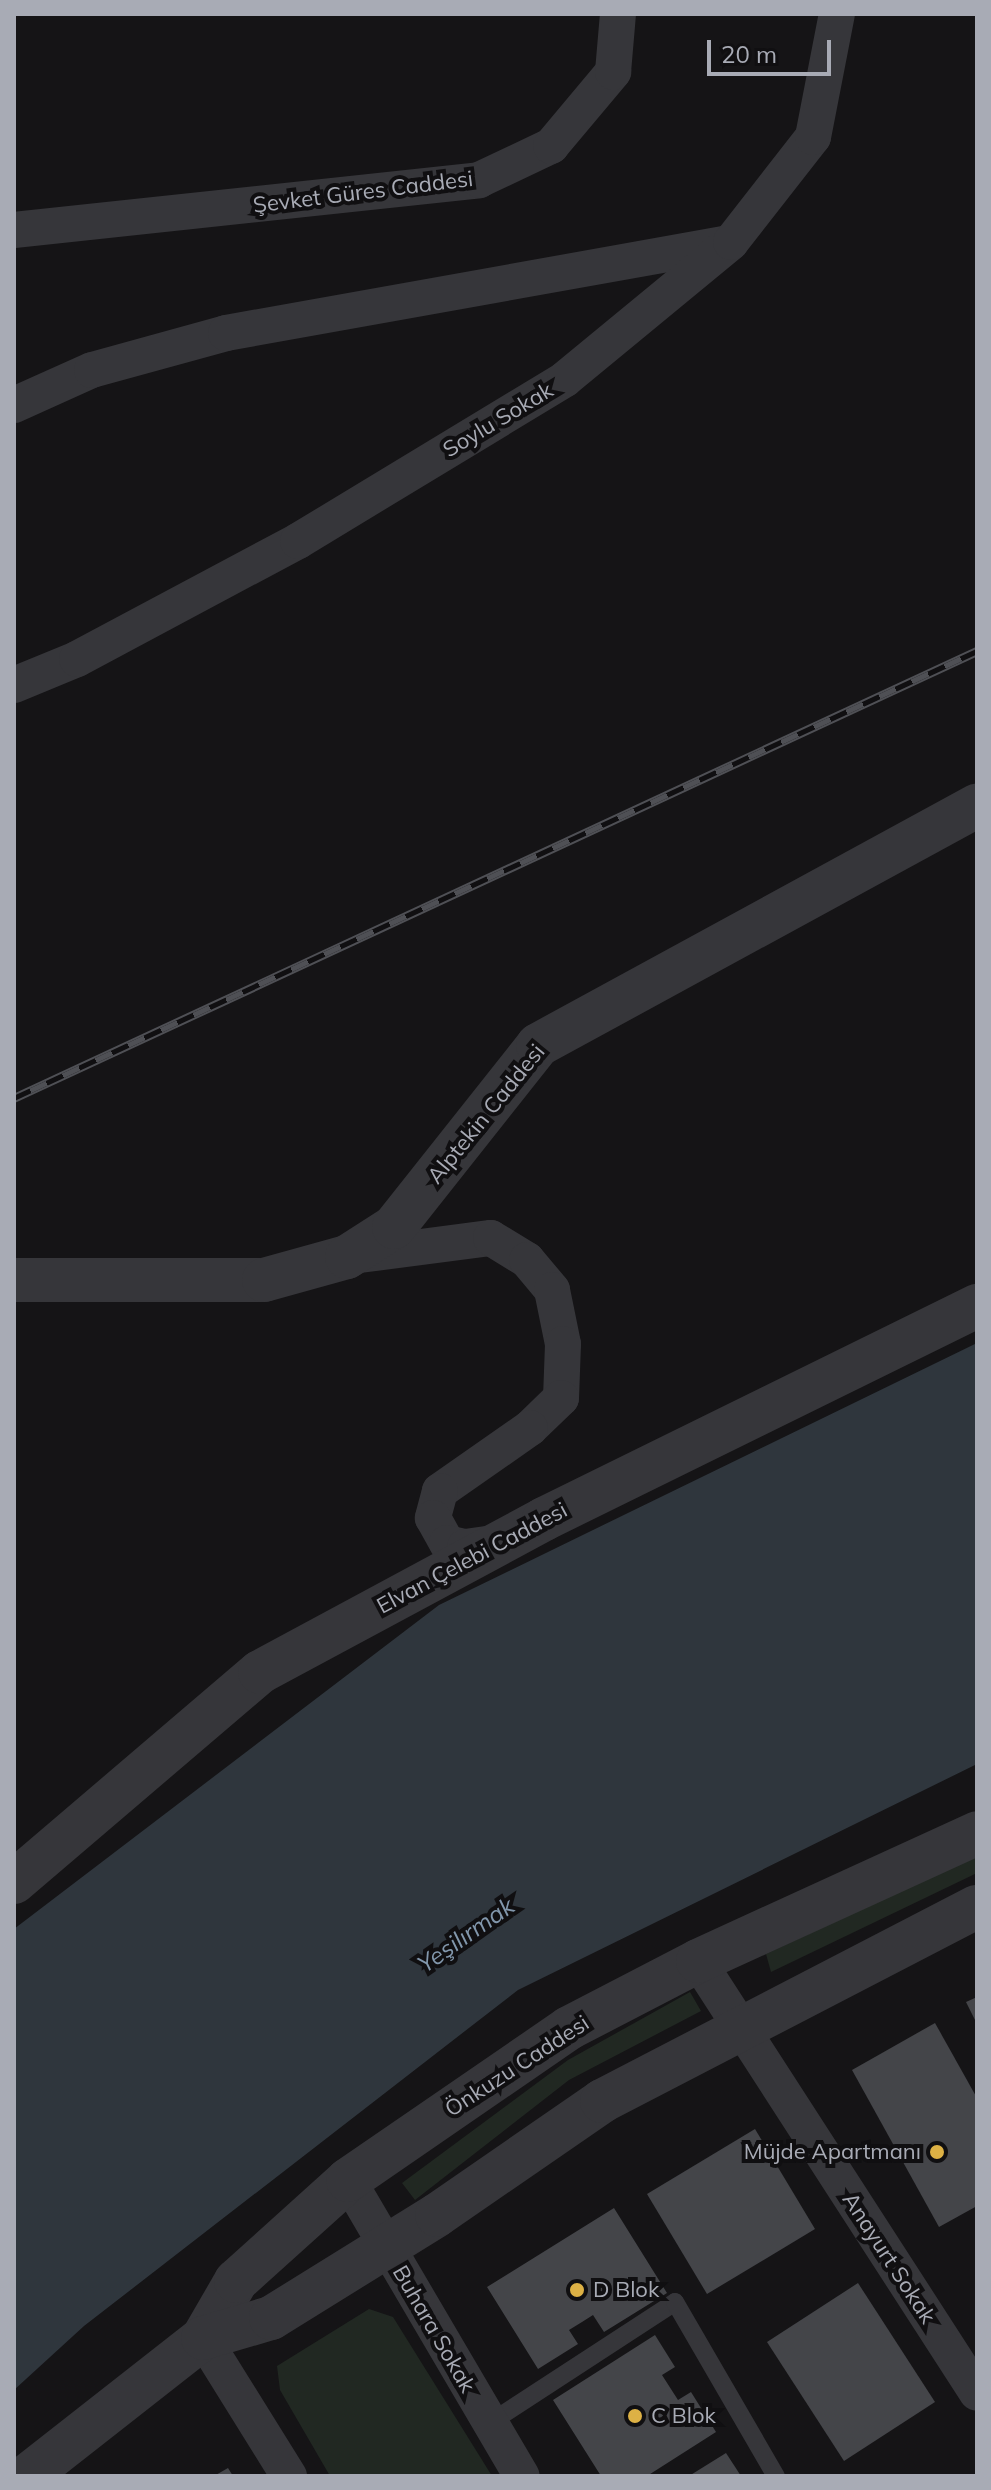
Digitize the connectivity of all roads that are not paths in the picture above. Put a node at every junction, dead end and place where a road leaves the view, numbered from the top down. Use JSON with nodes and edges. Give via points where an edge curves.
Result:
{"nodes":[{"id":1,"x":618,"y":14,"type":"edge"},
{"id":2,"x":837,"y":14,"type":"edge"},
{"id":3,"x":14,"y":230,"type":"edge"},
{"id":4,"x":731,"y":242,"type":"junction"},
{"id":5,"x":14,"y":405,"type":"edge"},
{"id":6,"x":14,"y":685,"type":"edge"},
{"id":7,"x":977,"y":806,"type":"edge"},
{"id":8,"x":347,"y":1257,"type":"junction"},
{"id":9,"x":14,"y":1280,"type":"edge"},
{"id":10,"x":977,"y":1306,"type":"edge"},
{"id":11,"x":500,"y":1542,"type":"junction"},
{"id":12,"x":977,"y":1833,"type":"edge"},
{"id":13,"x":14,"y":1882,"type":"edge"},
{"id":14,"x":977,"y":1907,"type":"edge"},
{"id":15,"x":698,"y":1961,"type":"junction"},
{"id":16,"x":740,"y":2030,"type":"junction"},
{"id":17,"x":348,"y":2180,"type":"junction"},
{"id":18,"x":387,"y":2247,"type":"junction"},
{"id":19,"x":203,"y":2338,"type":"junction"},
{"id":20,"x":977,"y":2393,"type":"edge"},
{"id":21,"x":488,"y":2424,"type":"junction"},
{"id":22,"x":27,"y":2476,"type":"edge"},
{"id":23,"x":289,"y":2476,"type":"edge"},
{"id":24,"x":522,"y":2476,"type":"edge"},
{"id":25,"x":776,"y":2476,"type":"edge"}],
"edges":[{"from":1,"to":3,"type":"street","name":"Şevket Güres Caddesi","via":[[613,72],[551,146],[479,180]]},
{"from":2,"to":4,"type":"street","name":"Soylu Sokak","via":[[813,137]]},
{"from":4,"to":5,"type":"street","via":[[226,333],[92,370]]},
{"from":4,"to":6,"type":"street","name":"Soylu Sokak","via":[[565,379],[298,541],[77,659]]},
{"from":7,"to":8,"type":"street","name":"Alptekin Caddesi","via":[[538,1045],[394,1227]]},
{"from":8,"to":9,"type":"street","name":"Alptekin Caddesi","via":[[264,1280]]},
{"from":8,"to":11,"type":"street","via":[[491,1238],[527,1260],[552,1290],[563,1344],[561,1398],[530,1428],[440,1491],[433,1518],[447,1543],[465,1547]]},
{"from":10,"to":11,"type":"street","name":"Elvan Çelebi Caddesi"},
{"from":11,"to":13,"type":"street","name":"Elvan Çelebi Caddesi","via":[[260,1672]]},
{"from":12,"to":15,"type":"street","name":"Önkuzu Caddesi"},
{"from":14,"to":16,"type":"street","name":"Önkuzu Caddesi"},
{"from":15,"to":16,"type":"street","name":"Anayurt Sokak"},
{"from":15,"to":17,"type":"street","name":"Önkuzu Caddesi","via":[[569,2028]]},
{"from":16,"to":18,"type":"street","name":"Önkuzu Caddesi","via":[[602,2101]]},
{"from":16,"to":20,"type":"street","name":"Anayurt Sokak"},
{"from":17,"to":18,"type":"street","name":"Buhara Sokak"},
{"from":17,"to":19,"type":"street","name":"Önkuzu Caddesi","via":[[236,2281]]},
{"from":18,"to":19,"type":"street","name":"Önkuzu Caddesi","via":[[271,2318]]},
{"from":18,"to":21,"type":"street","name":"Buhara Sokak"},
{"from":19,"to":22,"type":"street","name":"Önkuzu Caddesi"},
{"from":19,"to":23,"type":"street"},
{"from":21,"to":24,"type":"street","name":"Buhara Sokak"},
{"from":21,"to":25,"type":"lane","via":[[675,2302]]}]}
